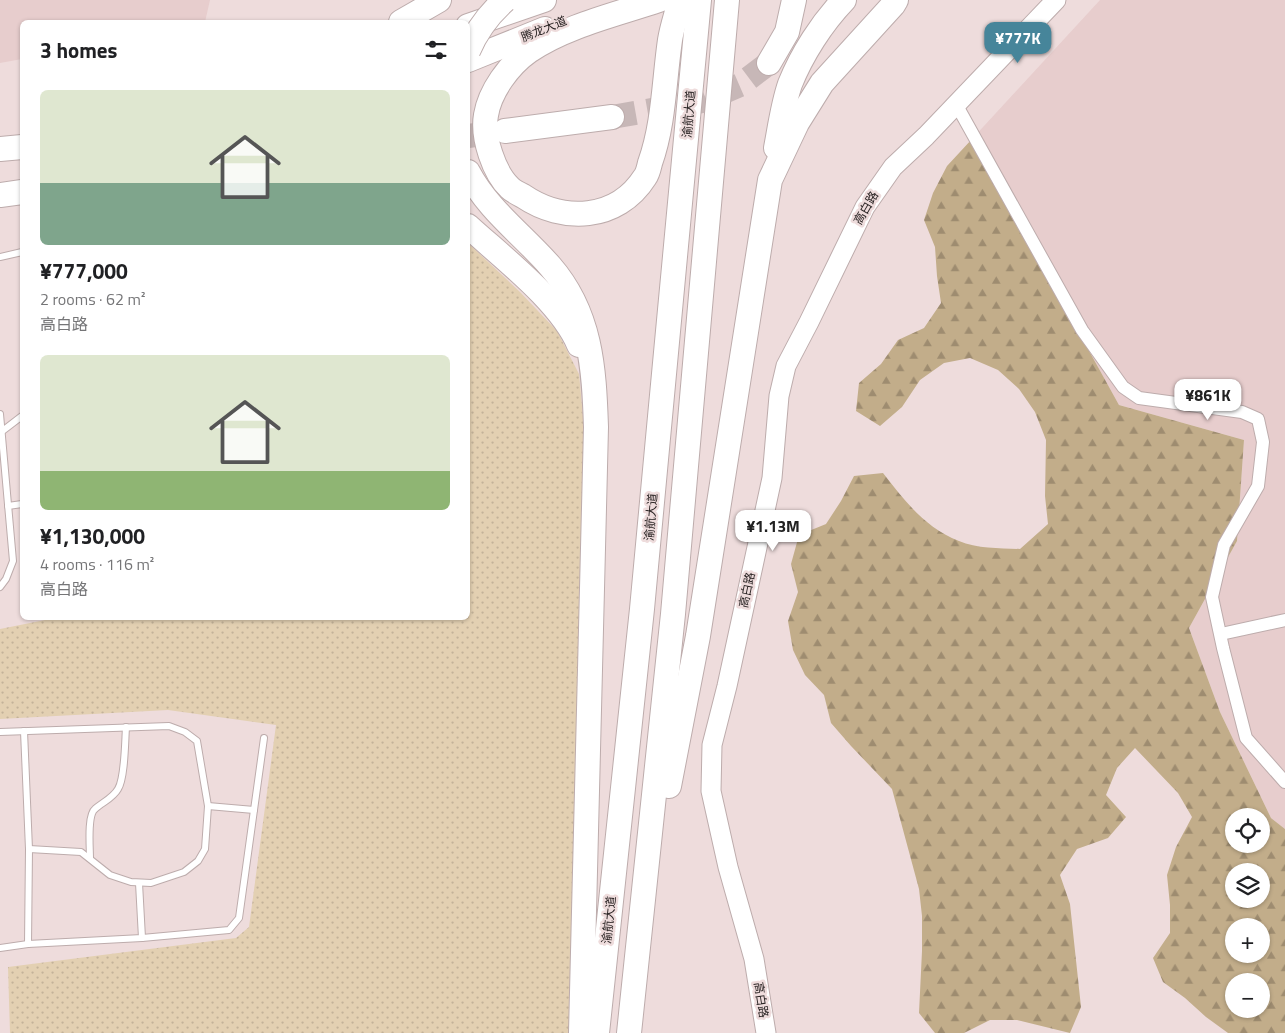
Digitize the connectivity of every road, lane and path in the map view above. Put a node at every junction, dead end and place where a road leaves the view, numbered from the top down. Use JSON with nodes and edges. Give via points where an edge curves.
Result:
{"nodes":[{"id":1,"x":439,"y":0,"type":"edge"},
{"id":2,"x":505,"y":0,"type":"edge"},
{"id":3,"x":544,"y":0,"type":"edge"},
{"id":4,"x":621,"y":0,"type":"edge"},
{"id":5,"x":659,"y":0,"type":"edge"},
{"id":6,"x":680,"y":0,"type":"edge"},
{"id":7,"x":699,"y":0,"type":"edge"},
{"id":8,"x":794,"y":0,"type":"edge"},
{"id":9,"x":844,"y":0,"type":"edge"},
{"id":10,"x":1056,"y":0,"type":"edge"},
{"id":11,"x":895,"y":3,"type":"edge"},
{"id":12,"x":726,"y":11,"type":"edge"},
{"id":13,"x":404,"y":20,"type":"edge"},
{"id":14,"x":470,"y":25,"type":"edge"},
{"id":15,"x":470,"y":46,"type":"edge"},
{"id":16,"x":470,"y":59,"type":"edge"},
{"id":17,"x":769,"y":63,"type":"tunnel mouth"},
{"id":18,"x":956,"y":104,"type":"junction"},
{"id":19,"x":612,"y":117,"type":"tunnel mouth"},
{"id":20,"x":505,"y":131,"type":"tunnel mouth"},
{"id":21,"x":20,"y":147,"type":"edge"},
{"id":22,"x":0,"y":150,"type":"edge"},
{"id":23,"x":470,"y":176,"type":"edge"},
{"id":24,"x":770,"y":180,"type":"junction"},
{"id":25,"x":20,"y":192,"type":"edge"},
{"id":26,"x":0,"y":195,"type":"edge"},
{"id":27,"x":470,"y":228,"type":"edge"},
{"id":28,"x":20,"y":252,"type":"edge"},
{"id":29,"x":0,"y":257,"type":"edge"},
{"id":30,"x":594,"y":382,"type":"junction"},
{"id":31,"x":0,"y":414,"type":"edge"},
{"id":32,"x":20,"y":418,"type":"edge"},
{"id":33,"x":1,"y":432,"type":"edge"},
{"id":34,"x":20,"y":504,"type":"edge"},
{"id":35,"x":8,"y":506,"type":"junction"},
{"id":36,"x":0,"y":587,"type":"edge"},
{"id":37,"x":1285,"y":620,"type":"edge"},
{"id":38,"x":1220,"y":634,"type":"junction"},
{"id":39,"x":126,"y":727,"type":"junction"},
{"id":40,"x":24,"y":731,"type":"junction"},
{"id":41,"x":0,"y":732,"type":"edge"},
{"id":42,"x":264,"y":738,"type":"dead end"},
{"id":43,"x":1285,"y":782,"type":"edge"},
{"id":44,"x":208,"y":806,"type":"junction"},
{"id":45,"x":254,"y":810,"type":"junction"},
{"id":46,"x":29,"y":849,"type":"junction"},
{"id":47,"x":90,"y":858,"type":"junction"},
{"id":48,"x":139,"y":883,"type":"junction"},
{"id":49,"x":142,"y":938,"type":"junction"},
{"id":50,"x":638,"y":942,"type":"junction"},
{"id":51,"x":28,"y":944,"type":"junction"},
{"id":52,"x":0,"y":948,"type":"edge"},
{"id":53,"x":581,"y":1033,"type":"edge"},
{"id":54,"x":597,"y":1033,"type":"edge"},
{"id":55,"x":629,"y":1033,"type":"edge"},
{"id":56,"x":766,"y":1033,"type":"edge"}],
"edges":[{"from":1,"to":13,"type":"highway"},
{"from":2,"to":15,"type":"highway","bridge":true},
{"from":3,"to":14,"type":"highway"},
{"from":4,"to":16,"type":"highway","name":"腾龙大道"},
{"from":5,"to":6,"type":"highway","via":[[559,34],[528,51],[510,68],[493,94],[485,116],[487,144],[496,168],[510,188],[536,205],[567,214],[599,212],[624,201],[646,176],[657,145],[670,38]]},
{"from":7,"to":54,"type":"highway","name":"渝航大道","via":[[643,600]]},
{"from":8,"to":17,"type":"highway","via":[[787,32]]},
{"from":9,"to":24,"type":"highway","via":[[808,49],[790,84]]},
{"from":10,"to":18,"type":"street","name":"高白路"},
{"from":11,"to":24,"type":"highway","via":[[822,82],[797,123]]},
{"from":12,"to":50,"type":"highway","via":[[673,614]]},
{"from":18,"to":38,"type":"street","via":[[1082,330],[1123,387],[1139,398],[1242,412],[1258,419],[1263,442],[1258,486],[1224,545],[1212,597]]},
{"from":18,"to":56,"type":"street","name":"高白路","via":[[893,167],[865,206],[786,366],[778,396],[772,478],[712,745],[711,791],[754,959]]},
{"from":19,"to":20,"type":"highway"},
{"from":21,"to":22,"type":"highway"},
{"from":23,"to":30,"type":"highway","via":[[496,212],[550,267],[577,306],[587,337]]},
{"from":24,"to":50,"type":"highway","via":[[698,636]]},
{"from":25,"to":26,"type":"highway"},
{"from":27,"to":30,"type":"highway","via":[[538,289],[562,317],[578,341]]},
{"from":28,"to":29,"type":"lane"},
{"from":30,"to":53,"type":"highway","via":[[596,437]]},
{"from":31,"to":33,"type":"lane"},
{"from":32,"to":33,"type":"lane"},
{"from":33,"to":35,"type":"lane"},
{"from":34,"to":35,"type":"lane"},
{"from":35,"to":36,"type":"lane","via":[[13,561]]},
{"from":37,"to":38,"type":"street"},
{"from":38,"to":43,"type":"street","via":[[1246,738]]},
{"from":39,"to":40,"type":"lane"},
{"from":39,"to":44,"type":"lane","via":[[169,726],[197,741]]},
{"from":39,"to":47,"type":"lane","via":[[120,788],[92,810]]},
{"from":40,"to":41,"type":"lane"},
{"from":40,"to":46,"type":"lane"},
{"from":42,"to":45,"type":"lane"},
{"from":44,"to":45,"type":"lane"},
{"from":44,"to":48,"type":"lane","via":[[205,849],[198,861],[184,872],[152,883]]},
{"from":45,"to":49,"type":"lane","via":[[239,918],[229,930]]},
{"from":46,"to":47,"type":"lane","via":[[81,852]]},
{"from":46,"to":51,"type":"lane"},
{"from":47,"to":48,"type":"lane","via":[[110,875]]},
{"from":48,"to":49,"type":"lane"},
{"from":49,"to":51,"type":"lane"},
{"from":50,"to":55,"type":"highway"},
{"from":51,"to":52,"type":"lane"}]}
